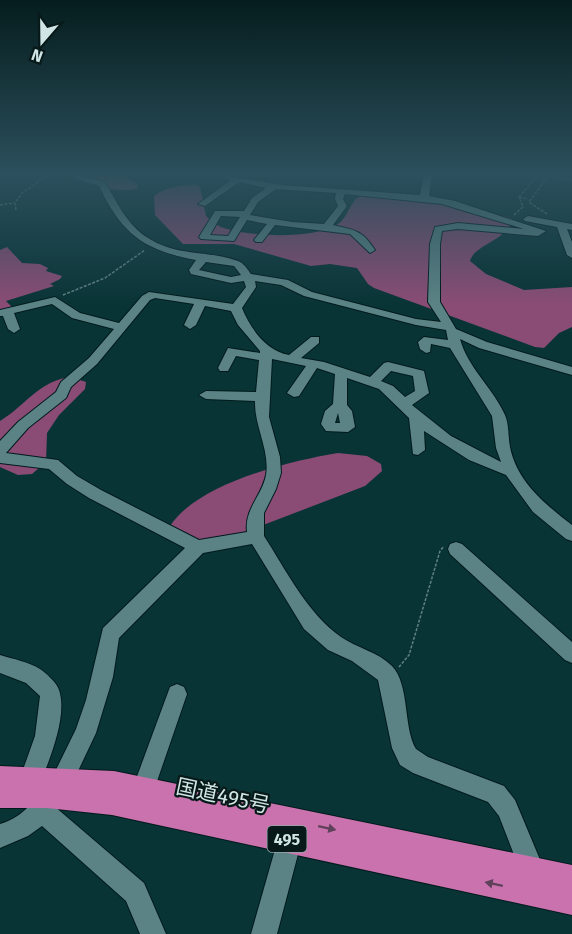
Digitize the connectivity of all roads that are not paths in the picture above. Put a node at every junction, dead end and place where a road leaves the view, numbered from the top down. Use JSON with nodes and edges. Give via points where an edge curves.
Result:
{"nodes":[{"id":1,"x":123,"y":219,"type":"edge"},
{"id":2,"x":259,"y":219,"type":"edge"},
{"id":3,"x":333,"y":219,"type":"edge"},
{"id":4,"x":500,"y":219,"type":"edge"},
{"id":5,"x":526,"y":219,"type":"edge"},
{"id":6,"x":273,"y":222,"type":"junction"},
{"id":7,"x":327,"y":227,"type":"junction"},
{"id":8,"x":567,"y":227,"type":"edge"},
{"id":9,"x":259,"y":240,"type":"dead end"},
{"id":10,"x":370,"y":250,"type":"dead end"},
{"id":11,"x":572,"y":255,"type":"edge"},
{"id":12,"x":203,"y":258,"type":"junction"},
{"id":13,"x":248,"y":277,"type":"junction"},
{"id":14,"x":201,"y":302,"type":"junction"},
{"id":15,"x":236,"y":308,"type":"junction"},
{"id":16,"x":4,"y":312,"type":"edge"},
{"id":17,"x":190,"y":325,"type":"dead end"},
{"id":18,"x":120,"y":327,"type":"junction"},
{"id":19,"x":14,"y":329,"type":"dead end"},
{"id":20,"x":452,"y":334,"type":"junction"},
{"id":21,"x":315,"y":340,"type":"dead end"},
{"id":22,"x":426,"y":349,"type":"dead end"},
{"id":23,"x":266,"y":355,"type":"junction"},
{"id":24,"x":291,"y":360,"type":"junction"},
{"id":25,"x":314,"y":364,"type":"junction"},
{"id":26,"x":224,"y":368,"type":"dead end"},
{"id":27,"x":572,"y":371,"type":"edge"},
{"id":28,"x":341,"y":372,"type":"junction"},
{"id":29,"x":372,"y":382,"type":"junction"},
{"id":30,"x":294,"y":393,"type":"dead end"},
{"id":31,"x":206,"y":395,"type":"dead end"},
{"id":32,"x":263,"y":397,"type":"junction"},
{"id":33,"x":404,"y":404,"type":"junction"},
{"id":34,"x":340,"y":406,"type":"dead end"},
{"id":35,"x":416,"y":417,"type":"junction"},
{"id":36,"x":418,"y":450,"type":"dead end"},
{"id":37,"x":1,"y":458,"type":"edge"},
{"id":38,"x":512,"y":471,"type":"junction"},
{"id":39,"x":572,"y":534,"type":"edge"},
{"id":40,"x":256,"y":537,"type":"junction"},
{"id":41,"x":198,"y":547,"type":"junction"},
{"id":42,"x":456,"y":549,"type":"road end"},
{"id":43,"x":572,"y":654,"type":"edge"},
{"id":44,"x":0,"y":664,"type":"edge"},
{"id":45,"x":177,"y":694,"type":"dead end"},
{"id":46,"x":0,"y":778,"type":"edge"},
{"id":47,"x":143,"y":790,"type":"junction"},
{"id":48,"x":45,"y":791,"type":"junction"},
{"id":49,"x":0,"y":795,"type":"edge"},
{"id":50,"x":0,"y":836,"type":"edge"},
{"id":51,"x":290,"y":839,"type":"junction"},
{"id":52,"x":572,"y":880,"type":"edge"},
{"id":53,"x":536,"y":882,"type":"junction"},
{"id":54,"x":572,"y":900,"type":"edge"},
{"id":55,"x":153,"y":934,"type":"edge"},
{"id":56,"x":264,"y":934,"type":"edge"}],
"edges":[{"from":1,"to":12,"type":"street","via":[[143,239],[169,252]]},
{"from":2,"to":6,"type":"street"},
{"from":3,"to":7,"type":"street"},
{"from":4,"to":20,"type":"street","via":[[541,231],[458,226],[438,229],[434,302]]},
{"from":5,"to":8,"type":"street"},
{"from":6,"to":7,"type":"street"},
{"from":6,"to":9,"type":"street"},
{"from":7,"to":10,"type":"street","via":[[353,232]]},
{"from":8,"to":11,"type":"street"},
{"from":12,"to":13,"type":"street","via":[[237,264]]},
{"from":12,"to":13,"type":"street","via":[[195,272],[231,280]]},
{"from":13,"to":15,"type":"street","via":[[251,287]]},
{"from":13,"to":20,"type":"street","via":[[284,282],[308,294]]},
{"from":14,"to":15,"type":"street"},
{"from":14,"to":17,"type":"street"},
{"from":14,"to":18,"type":"street","via":[[153,294]]},
{"from":15,"to":23,"type":"street"},
{"from":16,"to":18,"type":"street","via":[[55,300],[59,308]]},
{"from":16,"to":19,"type":"street"},
{"from":18,"to":37,"type":"street","via":[[61,395],[23,425]]},
{"from":20,"to":22,"type":"street","via":[[423,342]]},
{"from":20,"to":27,"type":"street"},
{"from":20,"to":38,"type":"street","via":[[458,353],[499,416],[503,448]]},
{"from":21,"to":24,"type":"street"},
{"from":23,"to":24,"type":"street"},
{"from":23,"to":26,"type":"street","via":[[232,351]]},
{"from":23,"to":32,"type":"street"},
{"from":24,"to":25,"type":"street"},
{"from":25,"to":28,"type":"street"},
{"from":25,"to":30,"type":"street"},
{"from":28,"to":29,"type":"street"},
{"from":28,"to":34,"type":"street"},
{"from":29,"to":33,"type":"street","via":[[392,390]]},
{"from":29,"to":33,"type":"street","via":[[388,366],[419,374],[422,393]]},
{"from":31,"to":32,"type":"street"},
{"from":32,"to":40,"type":"street","via":[[262,417],[273,471],[254,515]]},
{"from":33,"to":35,"type":"street"},
{"from":35,"to":36,"type":"street"},
{"from":35,"to":38,"type":"street","via":[[485,462]]},
{"from":37,"to":41,"type":"street","via":[[53,464],[95,494]]},
{"from":38,"to":39,"type":"street","via":[[539,508]]},
{"from":40,"to":41,"type":"street"},
{"from":40,"to":53,"type":"street","via":[[311,623],[335,644],[359,655],[388,677],[408,757],[496,794],[507,807]]},
{"from":41,"to":48,"type":"street","via":[[110,634],[103,677],[85,733]]},
{"from":42,"to":43,"type":"street"},
{"from":44,"to":48,"type":"street","via":[[33,676],[50,692]]},
{"from":45,"to":47,"type":"street"},
{"from":46,"to":48,"type":"highway","name":"国道495号","number":"495"},
{"from":47,"to":48,"type":"highway","name":"国道495号","number":"495","via":[[114,784]]},
{"from":47,"to":53,"type":"highway","name":"国道495号","number":"495","one_way":true},
{"from":48,"to":49,"type":"highway","name":"国道495号","number":"495"},
{"from":48,"to":50,"type":"street","via":[[14,832]]},
{"from":48,"to":51,"type":"highway","name":"国道495号","number":"495","via":[[112,801]]},
{"from":48,"to":55,"type":"street","via":[[135,892]]},
{"from":53,"to":51,"type":"highway","name":"国道495号","number":"495","one_way":true},
{"from":51,"to":56,"type":"street"},
{"from":52,"to":53,"type":"highway","name":"国道495号","number":"495"},
{"from":53,"to":54,"type":"highway","name":"国道495号","number":"495"}]}
